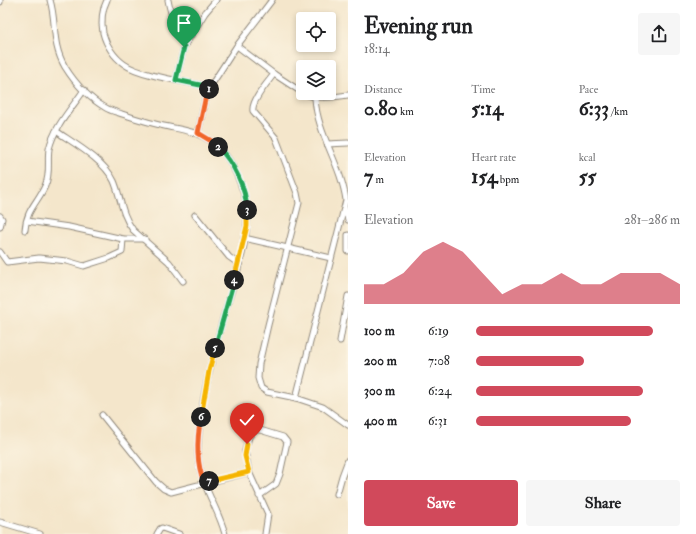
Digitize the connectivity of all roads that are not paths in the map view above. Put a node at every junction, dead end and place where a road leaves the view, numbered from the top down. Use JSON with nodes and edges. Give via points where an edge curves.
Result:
{"nodes":[{"id":1,"x":50,"y":0,"type":"edge"},
{"id":2,"x":107,"y":0,"type":"edge"},
{"id":3,"x":168,"y":0,"type":"edge"},
{"id":4,"x":216,"y":0,"type":"edge"},
{"id":5,"x":272,"y":0,"type":"edge"},
{"id":6,"x":196,"y":28,"type":"junction"},
{"id":7,"x":237,"y":46,"type":"junction"},
{"id":8,"x":274,"y":74,"type":"junction"},
{"id":9,"x":176,"y":80,"type":"junction"},
{"id":10,"x":210,"y":87,"type":"junction"},
{"id":11,"x":296,"y":88,"type":"edge"},
{"id":12,"x":84,"y":90,"type":"junction"},
{"id":13,"x":348,"y":95,"type":"edge"},
{"id":14,"x":336,"y":96,"type":"edge"},
{"id":15,"x":315,"y":100,"type":"edge"},
{"id":16,"x":56,"y":131,"type":"junction"},
{"id":17,"x":198,"y":133,"type":"junction"},
{"id":18,"x":348,"y":142,"type":"edge"},
{"id":19,"x":327,"y":144,"type":"junction"},
{"id":20,"x":344,"y":207,"type":"junction"},
{"id":21,"x":195,"y":215,"type":"dead end"},
{"id":22,"x":0,"y":216,"type":"edge"},
{"id":23,"x":348,"y":220,"type":"edge"},
{"id":24,"x":27,"y":221,"type":"junction"},
{"id":25,"x":0,"y":227,"type":"edge"},
{"id":26,"x":25,"y":230,"type":"dead end"},
{"id":27,"x":348,"y":235,"type":"edge"},
{"id":28,"x":244,"y":238,"type":"junction"},
{"id":29,"x":145,"y":239,"type":"junction"},
{"id":30,"x":123,"y":240,"type":"junction"},
{"id":31,"x":288,"y":248,"type":"junction"},
{"id":32,"x":348,"y":251,"type":"edge"},
{"id":33,"x":0,"y":252,"type":"edge"},
{"id":34,"x":332,"y":258,"type":"junction"},
{"id":35,"x":239,"y":264,"type":"junction"},
{"id":36,"x":183,"y":281,"type":"dead end"},
{"id":37,"x":348,"y":299,"type":"edge"},
{"id":38,"x":340,"y":341,"type":"dead end"},
{"id":39,"x":296,"y":398,"type":"junction"},
{"id":40,"x":102,"y":415,"type":"dead end"},
{"id":41,"x":348,"y":425,"type":"edge"},
{"id":42,"x":348,"y":460,"type":"edge"},
{"id":43,"x":249,"y":472,"type":"junction"},
{"id":44,"x":204,"y":482,"type":"junction"},
{"id":45,"x":337,"y":494,"type":"dead end"},
{"id":46,"x":259,"y":496,"type":"junction"},
{"id":47,"x":0,"y":522,"type":"edge"},
{"id":48,"x":40,"y":534,"type":"edge"},
{"id":49,"x":157,"y":534,"type":"edge"},
{"id":50,"x":179,"y":534,"type":"edge"},
{"id":51,"x":225,"y":534,"type":"edge"},
{"id":52,"x":265,"y":534,"type":"edge"}],
"edges":[{"from":1,"to":12,"type":"street","via":[[59,56]]},
{"from":2,"to":9,"type":"street","via":[[102,30],[114,54],[124,64],[143,72]]},
{"from":3,"to":6,"type":"street","via":[[176,24],[180,27]]},
{"from":4,"to":6,"type":"street"},
{"from":5,"to":7,"type":"street"},
{"from":6,"to":9,"type":"street","via":[[184,47]]},
{"from":7,"to":8,"type":"street"},
{"from":7,"to":10,"type":"street"},
{"from":8,"to":11,"type":"street"},
{"from":8,"to":31,"type":"street","via":[[252,108],[276,138],[297,193],[298,209]]},
{"from":9,"to":10,"type":"street"},
{"from":10,"to":17,"type":"street"},
{"from":12,"to":16,"type":"street"},
{"from":12,"to":17,"type":"street","via":[[107,109],[150,123]]},
{"from":13,"to":14,"type":"street"},
{"from":15,"to":19,"type":"street","via":[[318,120]]},
{"from":16,"to":24,"type":"street","via":[[49,150],[49,175]]},
{"from":16,"to":29,"type":"street","via":[[97,160],[111,174],[122,210],[133,230]]},
{"from":17,"to":28,"type":"street","via":[[222,151],[236,172],[247,208]]},
{"from":18,"to":19,"type":"street"},
{"from":19,"to":20,"type":"street","via":[[344,190]]},
{"from":20,"to":23,"type":"street"},
{"from":20,"to":34,"type":"street"},
{"from":21,"to":35,"type":"street","via":[[229,257]]},
{"from":22,"to":25,"type":"street"},
{"from":24,"to":26,"type":"street"},
{"from":24,"to":30,"type":"street","via":[[69,227]]},
{"from":27,"to":32,"type":"street"},
{"from":28,"to":31,"type":"street"},
{"from":28,"to":35,"type":"street"},
{"from":29,"to":30,"type":"street"},
{"from":29,"to":36,"type":"street","via":[[169,262]]},
{"from":30,"to":33,"type":"street","via":[[122,252],[87,266],[39,258],[7,262]]},
{"from":31,"to":34,"type":"street"},
{"from":31,"to":39,"type":"street","via":[[258,368],[258,378],[263,390]]},
{"from":34,"to":39,"type":"street"},
{"from":35,"to":44,"type":"street","via":[[209,371],[200,424],[198,452]]},
{"from":37,"to":38,"type":"street"},
{"from":39,"to":41,"type":"street","via":[[323,406]]},
{"from":40,"to":44,"type":"street","via":[[164,489],[174,492]]},
{"from":42,"to":45,"type":"street"},
{"from":43,"to":44,"type":"street"},
{"from":43,"to":46,"type":"street"},
{"from":43,"to":46,"type":"street","via":[[245,451],[252,432],[260,430],[285,438],[287,442],[276,484]]},
{"from":44,"to":51,"type":"street"},
{"from":46,"to":52,"type":"street","via":[[268,514]]},
{"from":47,"to":48,"type":"street"},
{"from":49,"to":50,"type":"street","via":[[162,528]]}]}
